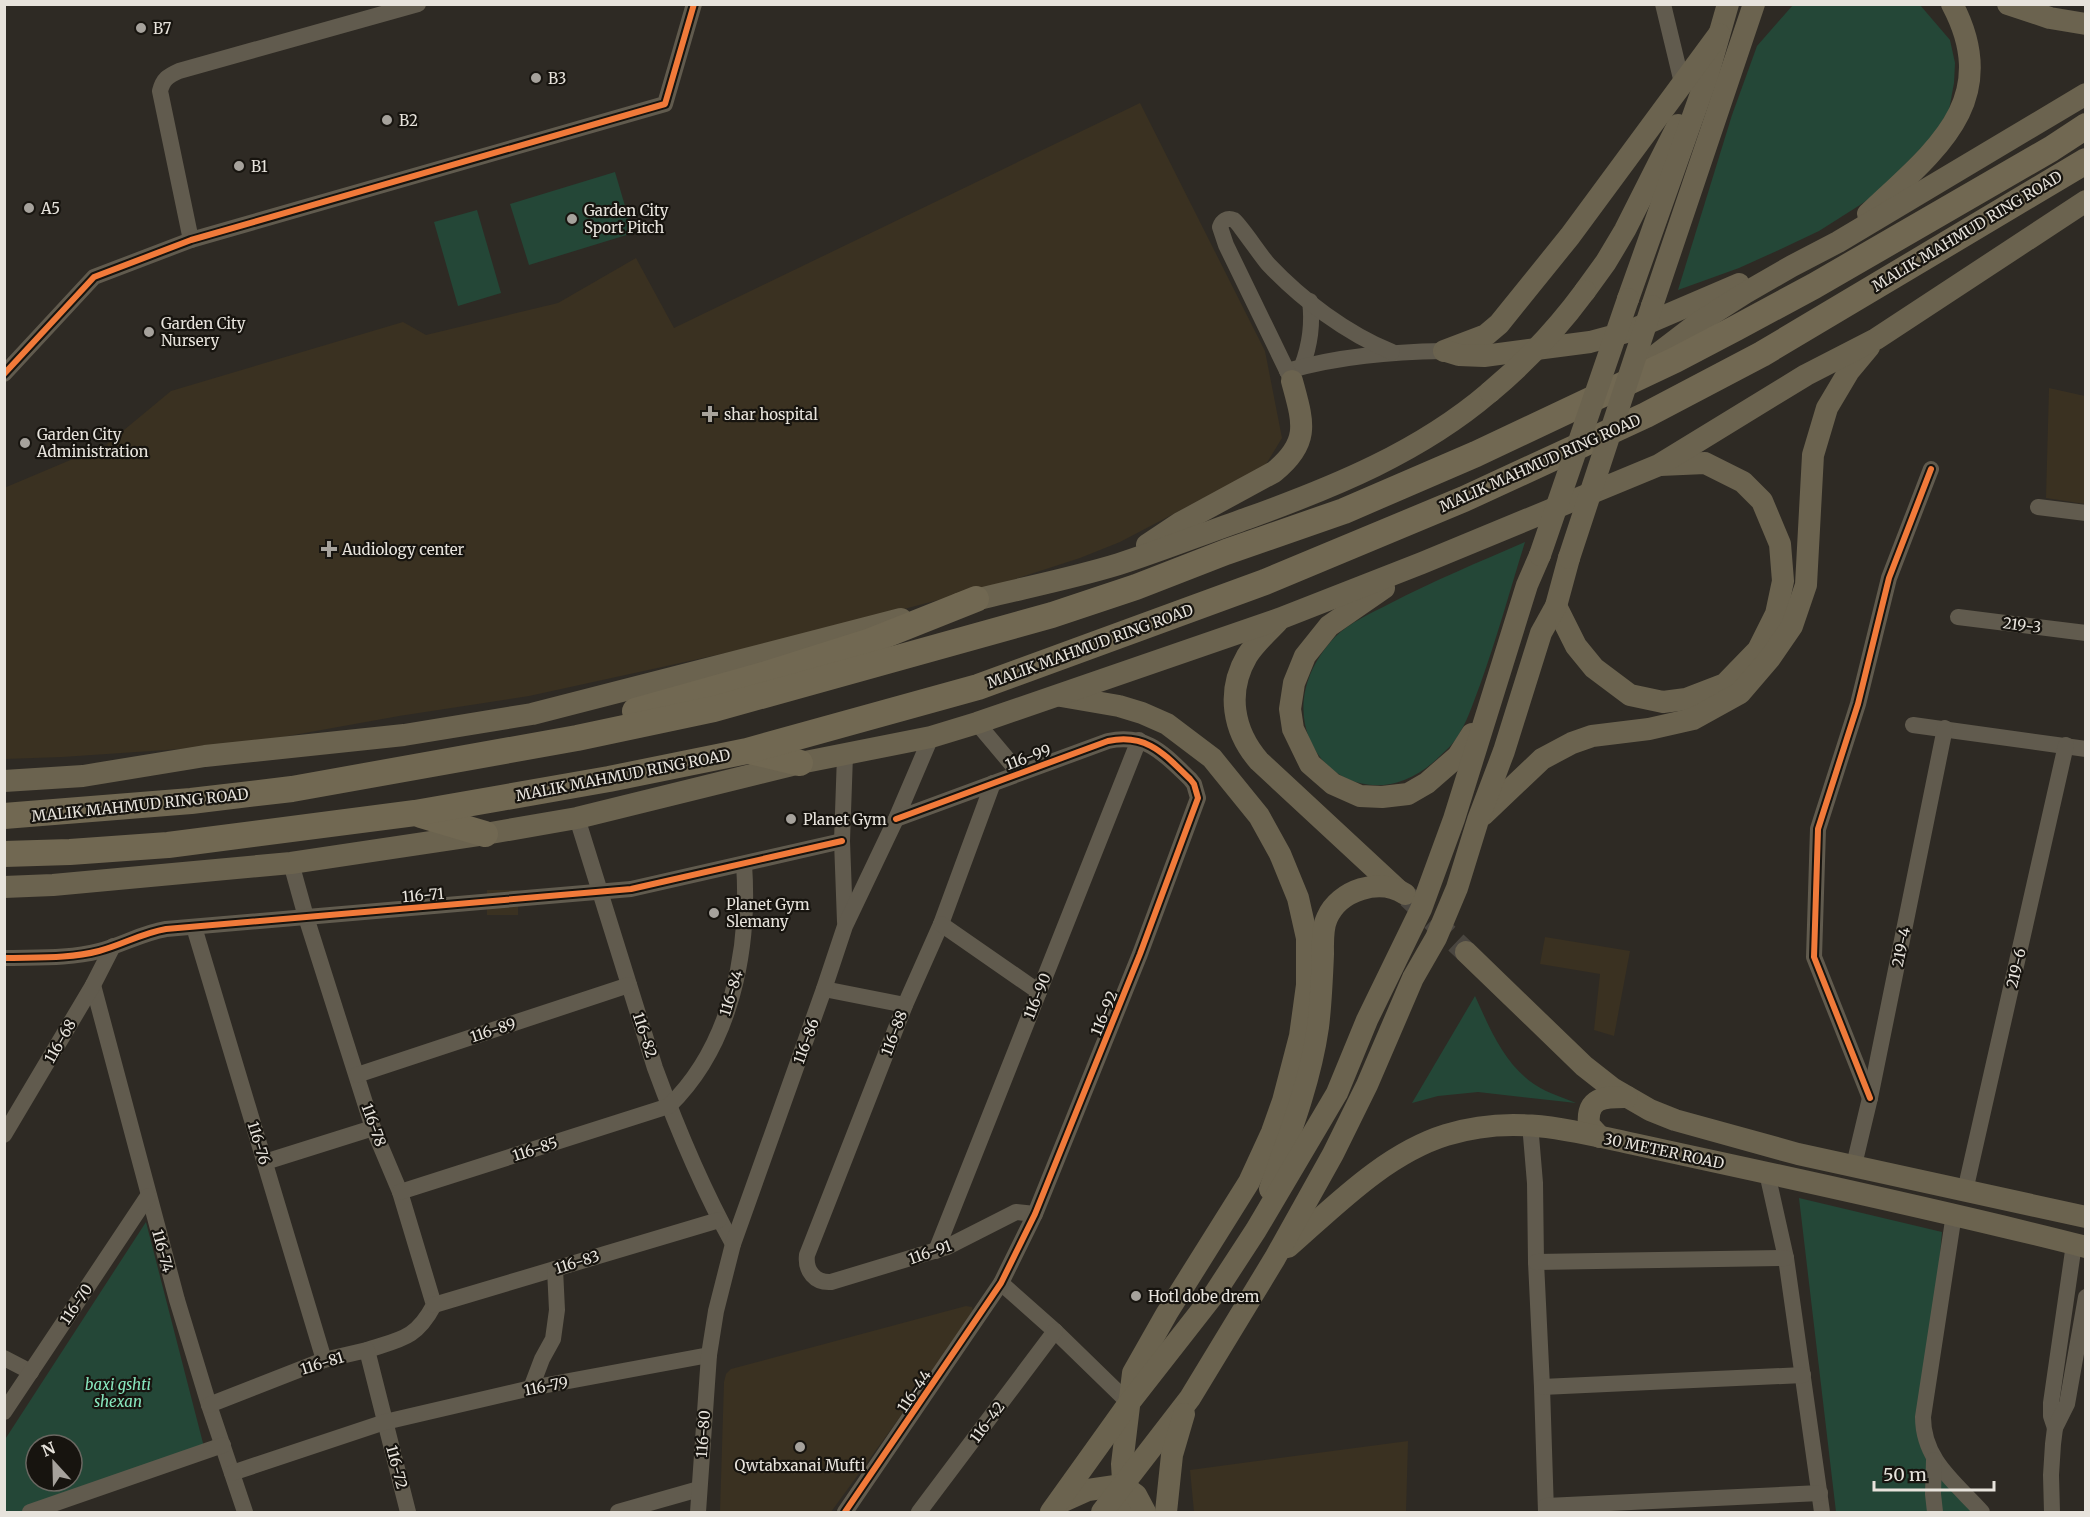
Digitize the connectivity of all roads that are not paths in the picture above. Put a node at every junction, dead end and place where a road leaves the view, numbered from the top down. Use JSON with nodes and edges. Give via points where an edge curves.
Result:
{"nodes":[{"id":1,"x":418,"y":4,"type":"edge"},
{"id":2,"x":694,"y":4,"type":"edge"},
{"id":3,"x":1663,"y":4,"type":"edge"},
{"id":4,"x":1728,"y":4,"type":"edge"},
{"id":5,"x":1754,"y":4,"type":"edge"},
{"id":6,"x":1769,"y":4,"type":"edge"},
{"id":7,"x":1952,"y":4,"type":"edge"},
{"id":8,"x":2008,"y":4,"type":"edge"},
{"id":9,"x":2085,"y":24,"type":"edge"},
{"id":10,"x":1744,"y":37,"type":"junction"},
{"id":11,"x":1691,"y":89,"type":"junction"},
{"id":12,"x":2085,"y":94,"type":"edge"},
{"id":13,"x":2085,"y":126,"type":"edge"},
{"id":14,"x":2085,"y":161,"type":"edge"},
{"id":15,"x":2085,"y":201,"type":"edge"},
{"id":16,"x":191,"y":240,"type":"junction"},
{"id":17,"x":1838,"y":242,"type":"junction"},
{"id":18,"x":1792,"y":266,"type":"junction"},
{"id":19,"x":1310,"y":301,"type":"junction"},
{"id":20,"x":1876,"y":339,"type":"junction"},
{"id":21,"x":1444,"y":351,"type":"junction"},
{"id":22,"x":1392,"y":352,"type":"junction"},
{"id":23,"x":1294,"y":373,"type":"junction"},
{"id":24,"x":4,"y":374,"type":"edge"},
{"id":25,"x":1612,"y":390,"type":"junction"},
{"id":26,"x":1659,"y":465,"type":"junction"},
{"id":27,"x":1931,"y":469,"type":"dead end"},
{"id":28,"x":2038,"y":507,"type":"dead end"},
{"id":29,"x":2085,"y":513,"type":"edge"},
{"id":30,"x":1422,"y":563,"type":"junction"},
{"id":31,"x":1118,"y":564,"type":"junction"},
{"id":32,"x":976,"y":600,"type":"junction"},
{"id":33,"x":1556,"y":606,"type":"junction"},
{"id":34,"x":1958,"y":617,"type":"dead end"},
{"id":35,"x":1280,"y":619,"type":"junction"},
{"id":36,"x":2085,"y":633,"type":"edge"},
{"id":37,"x":1059,"y":695,"type":"junction"},
{"id":38,"x":1491,"y":701,"type":"junction"},
{"id":39,"x":977,"y":723,"type":"junction"},
{"id":40,"x":1913,"y":725,"type":"dead end"},
{"id":41,"x":1945,"y":728,"type":"junction"},
{"id":42,"x":931,"y":737,"type":"junction"},
{"id":43,"x":1139,"y":740,"type":"junction"},
{"id":44,"x":557,"y":742,"type":"junction"},
{"id":45,"x":2066,"y":745,"type":"junction"},
{"id":46,"x":2085,"y":749,"type":"edge"},
{"id":47,"x":747,"y":750,"type":"junction"},
{"id":48,"x":845,"y":755,"type":"junction"},
{"id":49,"x":800,"y":763,"type":"junction"},
{"id":50,"x":1019,"y":773,"type":"junction"},
{"id":51,"x":4,"y":781,"type":"edge"},
{"id":52,"x":993,"y":783,"type":"junction"},
{"id":53,"x":415,"y":813,"type":"junction"},
{"id":54,"x":4,"y":816,"type":"edge"},
{"id":55,"x":577,"y":818,"type":"junction"},
{"id":56,"x":896,"y":819,"type":"junction"},
{"id":57,"x":1478,"y":820,"type":"junction"},
{"id":58,"x":485,"y":834,"type":"junction"},
{"id":59,"x":842,"y":841,"type":"junction"},
{"id":60,"x":4,"y":854,"type":"edge"},
{"id":61,"x":291,"y":862,"type":"junction"},
{"id":62,"x":744,"y":864,"type":"junction"},
{"id":63,"x":4,"y":887,"type":"edge"},
{"id":64,"x":599,"y":892,"type":"junction"},
{"id":65,"x":306,"y":917,"type":"junction"},
{"id":66,"x":941,"y":924,"type":"junction"},
{"id":67,"x":845,"y":926,"type":"junction"},
{"id":68,"x":194,"y":927,"type":"junction"},
{"id":69,"x":113,"y":946,"type":"junction"},
{"id":70,"x":1466,"y":952,"type":"tunnel mouth"},
{"id":71,"x":4,"y":958,"type":"edge"},
{"id":72,"x":93,"y":985,"type":"junction"},
{"id":73,"x":629,"y":985,"type":"junction"},
{"id":74,"x":824,"y":989,"type":"junction"},
{"id":75,"x":1039,"y":992,"type":"junction"},
{"id":76,"x":904,"y":1005,"type":"junction"},
{"id":77,"x":357,"y":1075,"type":"junction"},
{"id":78,"x":1627,"y":1097,"type":"junction"},
{"id":79,"x":1870,"y":1098,"type":"junction"},
{"id":80,"x":669,"y":1106,"type":"junction"},
{"id":81,"x":1530,"y":1124,"type":"junction"},
{"id":82,"x":374,"y":1128,"type":"junction"},
{"id":83,"x":4,"y":1135,"type":"edge"},
{"id":84,"x":1600,"y":1137,"type":"junction"},
{"id":85,"x":265,"y":1162,"type":"junction"},
{"id":86,"x":1854,"y":1165,"type":"junction"},
{"id":87,"x":1767,"y":1173,"type":"junction"},
{"id":88,"x":1965,"y":1191,"type":"junction"},
{"id":89,"x":400,"y":1192,"type":"junction"},
{"id":90,"x":148,"y":1196,"type":"junction"},
{"id":91,"x":1035,"y":1214,"type":"junction"},
{"id":92,"x":1954,"y":1214,"type":"junction"},
{"id":93,"x":2085,"y":1217,"type":"edge"},
{"id":94,"x":719,"y":1220,"type":"junction"},
{"id":95,"x":1256,"y":1230,"type":"junction"},
{"id":96,"x":733,"y":1244,"type":"junction"},
{"id":97,"x":2080,"y":1246,"type":"edge"},
{"id":98,"x":936,"y":1251,"type":"junction"},
{"id":99,"x":1275,"y":1258,"type":"junction"},
{"id":100,"x":1786,"y":1258,"type":"junction"},
{"id":101,"x":1536,"y":1262,"type":"junction"},
{"id":102,"x":555,"y":1269,"type":"junction"},
{"id":103,"x":819,"y":1281,"type":"joint"},
{"id":104,"x":1001,"y":1283,"type":"junction"},
{"id":105,"x":2085,"y":1297,"type":"edge"},
{"id":106,"x":434,"y":1305,"type":"junction"},
{"id":107,"x":1055,"y":1331,"type":"junction"},
{"id":108,"x":367,"y":1350,"type":"junction"},
{"id":109,"x":709,"y":1355,"type":"junction"},
{"id":110,"x":4,"y":1358,"type":"edge"},
{"id":111,"x":324,"y":1360,"type":"junction"},
{"id":112,"x":31,"y":1372,"type":"junction"},
{"id":113,"x":1803,"y":1375,"type":"junction"},
{"id":114,"x":1542,"y":1387,"type":"junction"},
{"id":115,"x":531,"y":1388,"type":"junction"},
{"id":116,"x":2068,"y":1396,"type":"junction"},
{"id":117,"x":1190,"y":1398,"type":"junction"},
{"id":118,"x":2085,"y":1399,"type":"edge"},
{"id":119,"x":1129,"y":1402,"type":"junction"},
{"id":120,"x":209,"y":1405,"type":"junction"},
{"id":121,"x":4,"y":1412,"type":"edge"},
{"id":122,"x":385,"y":1422,"type":"junction"},
{"id":123,"x":2055,"y":1428,"type":"junction"},
{"id":124,"x":223,"y":1445,"type":"junction"},
{"id":125,"x":1934,"y":1460,"type":"junction"},
{"id":126,"x":232,"y":1473,"type":"junction"},
{"id":127,"x":1122,"y":1485,"type":"junction"},
{"id":128,"x":699,"y":1489,"type":"junction"},
{"id":129,"x":1820,"y":1493,"type":"junction"},
{"id":130,"x":1055,"y":1508,"type":"edge"},
{"id":131,"x":1546,"y":1509,"type":"edge"},
{"id":132,"x":2054,"y":1511,"type":"edge"},
{"id":133,"x":30,"y":1512,"type":"edge"},
{"id":134,"x":245,"y":1512,"type":"edge"},
{"id":135,"x":408,"y":1512,"type":"edge"},
{"id":136,"x":618,"y":1512,"type":"edge"},
{"id":137,"x":698,"y":1512,"type":"edge"},
{"id":138,"x":845,"y":1512,"type":"edge"},
{"id":139,"x":919,"y":1512,"type":"edge"},
{"id":140,"x":1102,"y":1512,"type":"edge"},
{"id":141,"x":1125,"y":1512,"type":"edge"},
{"id":142,"x":1145,"y":1512,"type":"edge"},
{"id":143,"x":1166,"y":1512,"type":"edge"},
{"id":144,"x":1822,"y":1512,"type":"edge"},
{"id":145,"x":1935,"y":1512,"type":"edge"},
{"id":146,"x":1982,"y":1512,"type":"edge"}],
"edges":[{"from":1,"to":16,"type":"street","via":[[168,75],[160,91]]},
{"from":2,"to":16,"type":"street","via":[[665,104]]},
{"from":3,"to":11,"type":"street"},
{"from":4,"to":11,"type":"main road","via":[[1719,34]]},
{"from":5,"to":10,"type":"main road"},
{"from":6,"to":10,"type":"main road"},
{"from":7,"to":17,"type":"main road","via":[[1969,44],[1971,62],[1970,80],[1957,117],[1930,155]]},
{"from":8,"to":9,"type":"main road"},
{"from":10,"to":33,"type":"main road","bridge":true},
{"from":11,"to":21,"type":"main road","via":[[1500,324],[1486,335]]},
{"from":11,"to":31,"type":"main road","bridge":true,"via":[[1688,110],[1625,230],[1586,291],[1544,342],[1463,415],[1345,480]]},
{"from":11,"to":38,"type":"main road","bridge":true,"via":[[1628,299],[1527,585]]},
{"from":12,"to":17,"type":"main road"},
{"from":13,"to":25,"type":"highway","name":"MALIK MAHMUD RING ROAD","via":[[1814,286]]},
{"from":14,"to":47,"type":"highway","name":"MALIK MAHMUD RING ROAD","via":[[1762,354],[1646,415],[1464,499],[1265,582],[978,687]]},
{"from":15,"to":20,"type":"main road"},
{"from":16,"to":24,"type":"street","via":[[94,277]]},
{"from":17,"to":18,"type":"main road"},
{"from":18,"to":21,"type":"main road","via":[[1726,289],[1627,332],[1590,342],[1484,356]]},
{"from":18,"to":25,"type":"main road","via":[[1698,323]]},
{"from":19,"to":22,"type":"street","via":[[1350,331]]},
{"from":19,"to":23,"type":"street","via":[[1310,340]]},
{"from":19,"to":23,"type":"street","via":[[1268,264],[1238,223],[1231,219],[1223,221],[1220,231],[1226,245]]},
{"from":20,"to":26,"type":"main road","via":[[1806,375]]},
{"from":20,"to":57,"type":"main road","via":[[1849,371],[1827,408],[1813,455],[1806,585],[1792,626],[1770,658],[1740,693],[1693,719],[1572,742],[1542,759]]},
{"from":21,"to":22,"type":"street"},
{"from":22,"to":23,"type":"street","via":[[1346,357]]},
{"from":23,"to":31,"type":"main road","via":[[1301,431],[1297,448],[1287,462],[1180,523]]},
{"from":25,"to":44,"type":"highway","name":"MALIK MAHMUD RING ROAD","via":[[1344,511],[1136,587],[1052,615],[714,709]]},
{"from":26,"to":30,"type":"main road"},
{"from":26,"to":33,"type":"main road","via":[[1705,463],[1743,482],[1762,501],[1780,544],[1783,581],[1776,614],[1758,650],[1725,684],[1686,699],[1663,702],[1641,698],[1630,695],[1594,668],[1576,646]]},
{"from":27,"to":79,"type":"street","via":[[1889,578],[1858,704],[1818,830],[1814,957]]},
{"from":28,"to":29,"type":"street"},
{"from":30,"to":35,"type":"main road"},
{"from":30,"to":38,"type":"main road","via":[[1329,626],[1305,656],[1294,683],[1290,709],[1293,729],[1310,764],[1333,784],[1360,796],[1408,794],[1428,783],[1458,756]]},
{"from":31,"to":32,"type":"main road"},
{"from":32,"to":44,"type":"highway","via":[[868,642],[632,712]]},
{"from":32,"to":51,"type":"main road","via":[[532,714],[404,735],[205,756],[83,776]]},
{"from":33,"to":57,"type":"main road","via":[[1542,633]]},
{"from":34,"to":36,"type":"street","name":"219-3"},
{"from":35,"to":37,"type":"main road"},
{"from":35,"to":95,"type":"main road","via":[[1248,654],[1238,673],[1235,713],[1243,739],[1259,761],[1401,891],[1377,886],[1354,892],[1337,904],[1327,918],[1313,1054]]},
{"from":37,"to":39,"type":"main road"},
{"from":37,"to":119,"type":"main road","via":[[1142,713],[1167,724],[1212,758],[1259,816],[1281,854],[1299,898],[1307,938],[1307,985],[1300,1036],[1284,1101],[1249,1182],[1137,1364]]},
{"from":38,"to":95,"type":"main road","via":[[1421,909],[1367,1020],[1337,1093]]},
{"from":39,"to":42,"type":"main road"},
{"from":39,"to":50,"type":"street"},
{"from":40,"to":41,"type":"street"},
{"from":41,"to":45,"type":"street"},
{"from":41,"to":79,"type":"street","name":"219-4"},
{"from":42,"to":48,"type":"main road"},
{"from":42,"to":56,"type":"street","name":"116-86"},
{"from":43,"to":50,"type":"street","name":"116-99","via":[[1108,741]]},
{"from":43,"to":75,"type":"street","name":"116-90"},
{"from":43,"to":91,"type":"street","name":"116-92","via":[[1158,749],[1194,784],[1196,805]]},
{"from":44,"to":54,"type":"highway","name":"MALIK MAHMUD RING ROAD","via":[[292,789]]},
{"from":45,"to":46,"type":"street"},
{"from":45,"to":88,"type":"street","name":"219-6"},
{"from":47,"to":49,"type":"highway"},
{"from":47,"to":53,"type":"highway","name":"MALIK MAHMUD RING ROAD"},
{"from":48,"to":49,"type":"main road"},
{"from":48,"to":59,"type":"street"},
{"from":49,"to":55,"type":"main road"},
{"from":50,"to":52,"type":"street","name":"116-99"},
{"from":52,"to":56,"type":"street","name":"116-99"},
{"from":52,"to":66,"type":"street","name":"116-88"},
{"from":53,"to":58,"type":"highway"},
{"from":53,"to":60,"type":"highway","name":"MALIK MAHMUD RING ROAD","via":[[168,845]]},
{"from":55,"to":58,"type":"main road"},
{"from":55,"to":64,"type":"street","name":"116-82"},
{"from":56,"to":67,"type":"street","name":"116-86"},
{"from":57,"to":99,"type":"main road","via":[[1457,888],[1436,938],[1413,978],[1334,1154]]},
{"from":58,"to":61,"type":"main road"},
{"from":59,"to":62,"type":"street","name":"116-71"},
{"from":59,"to":67,"type":"street"},
{"from":61,"to":63,"type":"main road"},
{"from":61,"to":65,"type":"street","name":"116-78"},
{"from":62,"to":64,"type":"street","name":"116-71","via":[[649,886]]},
{"from":62,"to":80,"type":"street","name":"116-84","via":[[743,948],[730,1000],[702,1067]]},
{"from":64,"to":65,"type":"street","name":"116-71"},
{"from":64,"to":73,"type":"street","name":"116-82"},
{"from":65,"to":68,"type":"street","name":"116-71"},
{"from":65,"to":77,"type":"street","name":"116-78"},
{"from":66,"to":75,"type":"street"},
{"from":66,"to":76,"type":"street","name":"116-88"},
{"from":67,"to":74,"type":"street","name":"116-86"},
{"from":68,"to":69,"type":"street","name":"116-71","via":[[153,931]]},
{"from":68,"to":85,"type":"street","name":"116-76"},
{"from":69,"to":71,"type":"street","name":"116-71","via":[[86,954]]},
{"from":69,"to":72,"type":"street","name":"116-68"},
{"from":70,"to":78,"type":"main road","name":"30 METER ROAD","via":[[1584,1066]]},
{"from":72,"to":83,"type":"street","name":"116-68"},
{"from":72,"to":90,"type":"street","name":"116-74"},
{"from":73,"to":77,"type":"street","name":"116-89"},
{"from":73,"to":80,"type":"street","name":"116-82"},
{"from":74,"to":76,"type":"street"},
{"from":74,"to":96,"type":"street","name":"116-86"},
{"from":75,"to":98,"type":"street","name":"116-90"},
{"from":76,"to":103,"type":"street","name":"116-88","via":[[807,1255],[807,1268]]},
{"from":77,"to":82,"type":"street","name":"116-78"},
{"from":78,"to":84,"type":"main road","via":[[1608,1096],[1594,1103],[1589,1125]]},
{"from":78,"to":86,"type":"main road","name":"30 METER ROAD","via":[[1675,1120]]},
{"from":79,"to":86,"type":"street","name":"219-4"},
{"from":80,"to":89,"type":"street","name":"116-85"},
{"from":80,"to":94,"type":"street","name":"116-82"},
{"from":81,"to":84,"type":"main road","name":"30 METER ROAD"},
{"from":81,"to":99,"type":"main road","name":"30 METER ROAD","via":[[1485,1126],[1444,1135],[1418,1147],[1365,1181]]},
{"from":81,"to":101,"type":"street"},
{"from":82,"to":85,"type":"street"},
{"from":82,"to":89,"type":"street","name":"116-78"},
{"from":84,"to":87,"type":"main road","name":"30 METER ROAD"},
{"from":85,"to":111,"type":"street","name":"116-76"},
{"from":86,"to":88,"type":"main road","name":"30 METER ROAD"},
{"from":87,"to":92,"type":"main road","name":"30 METER ROAD"},
{"from":87,"to":100,"type":"street"},
{"from":88,"to":93,"type":"main road","name":"30 METER ROAD"},
{"from":89,"to":106,"type":"street","name":"116-78"},
{"from":90,"to":112,"type":"street","name":"116-70"},
{"from":90,"to":120,"type":"street","name":"116-74"},
{"from":91,"to":98,"type":"street","name":"116-91","via":[[1013,1213]]},
{"from":91,"to":104,"type":"street","name":"116-92"},
{"from":92,"to":97,"type":"main road","name":"30 METER ROAD"},
{"from":92,"to":125,"type":"street","via":[[1923,1416],[1925,1439]]},
{"from":94,"to":96,"type":"street","name":"116-82"},
{"from":94,"to":102,"type":"street","name":"116-83"},
{"from":95,"to":119,"type":"main road","via":[[1215,1293]]},
{"from":96,"to":109,"type":"street","name":"116-86"},
{"from":97,"to":123,"type":"street","via":[[2051,1403]]},
{"from":98,"to":103,"type":"street","name":"116-91","via":[[831,1282]]},
{"from":99,"to":117,"type":"main road"},
{"from":100,"to":101,"type":"street"},
{"from":100,"to":113,"type":"street"},
{"from":101,"to":114,"type":"street"},
{"from":102,"to":106,"type":"street","name":"116-83"},
{"from":102,"to":115,"type":"street","via":[[557,1310],[553,1339]]},
{"from":104,"to":107,"type":"street"},
{"from":104,"to":138,"type":"street","name":"116-44"},
{"from":105,"to":116,"type":"street"},
{"from":106,"to":108,"type":"street","via":[[425,1321],[409,1336]]},
{"from":107,"to":119,"type":"street"},
{"from":107,"to":139,"type":"street","name":"116-42"},
{"from":108,"to":111,"type":"street","name":"116-81"},
{"from":108,"to":122,"type":"street"},
{"from":109,"to":115,"type":"street","name":"116-79"},
{"from":109,"to":128,"type":"street","name":"116-80"},
{"from":110,"to":112,"type":"street"},
{"from":111,"to":120,"type":"street","name":"116-81"},
{"from":112,"to":121,"type":"street","name":"116-70"},
{"from":113,"to":114,"type":"street"},
{"from":113,"to":129,"type":"street"},
{"from":114,"to":131,"type":"street"},
{"from":115,"to":122,"type":"street","name":"116-79"},
{"from":116,"to":118,"type":"street"},
{"from":116,"to":123,"type":"street"},
{"from":117,"to":127,"type":"main road"},
{"from":117,"to":143,"type":"main road","via":[[1172,1455]]},
{"from":119,"to":127,"type":"main road"},
{"from":119,"to":130,"type":"main road"},
{"from":120,"to":124,"type":"street","name":"116-74"},
{"from":122,"to":126,"type":"street","name":"116-79"},
{"from":122,"to":135,"type":"street","name":"116-72"},
{"from":123,"to":132,"type":"street","via":[[2050,1475]]},
{"from":124,"to":126,"type":"street","name":"116-74"},
{"from":124,"to":133,"type":"street"},
{"from":125,"to":145,"type":"street"},
{"from":125,"to":146,"type":"street"},
{"from":126,"to":134,"type":"street","name":"116-74"},
{"from":127,"to":130,"type":"main road","via":[[1088,1490]]},
{"from":127,"to":140,"type":"main road"},
{"from":127,"to":141,"type":"main road"},
{"from":127,"to":142,"type":"main road","via":[[1136,1495]]},
{"from":128,"to":136,"type":"street"},
{"from":128,"to":137,"type":"street","name":"116-80"},
{"from":129,"to":131,"type":"street"},
{"from":129,"to":144,"type":"street"}]}
